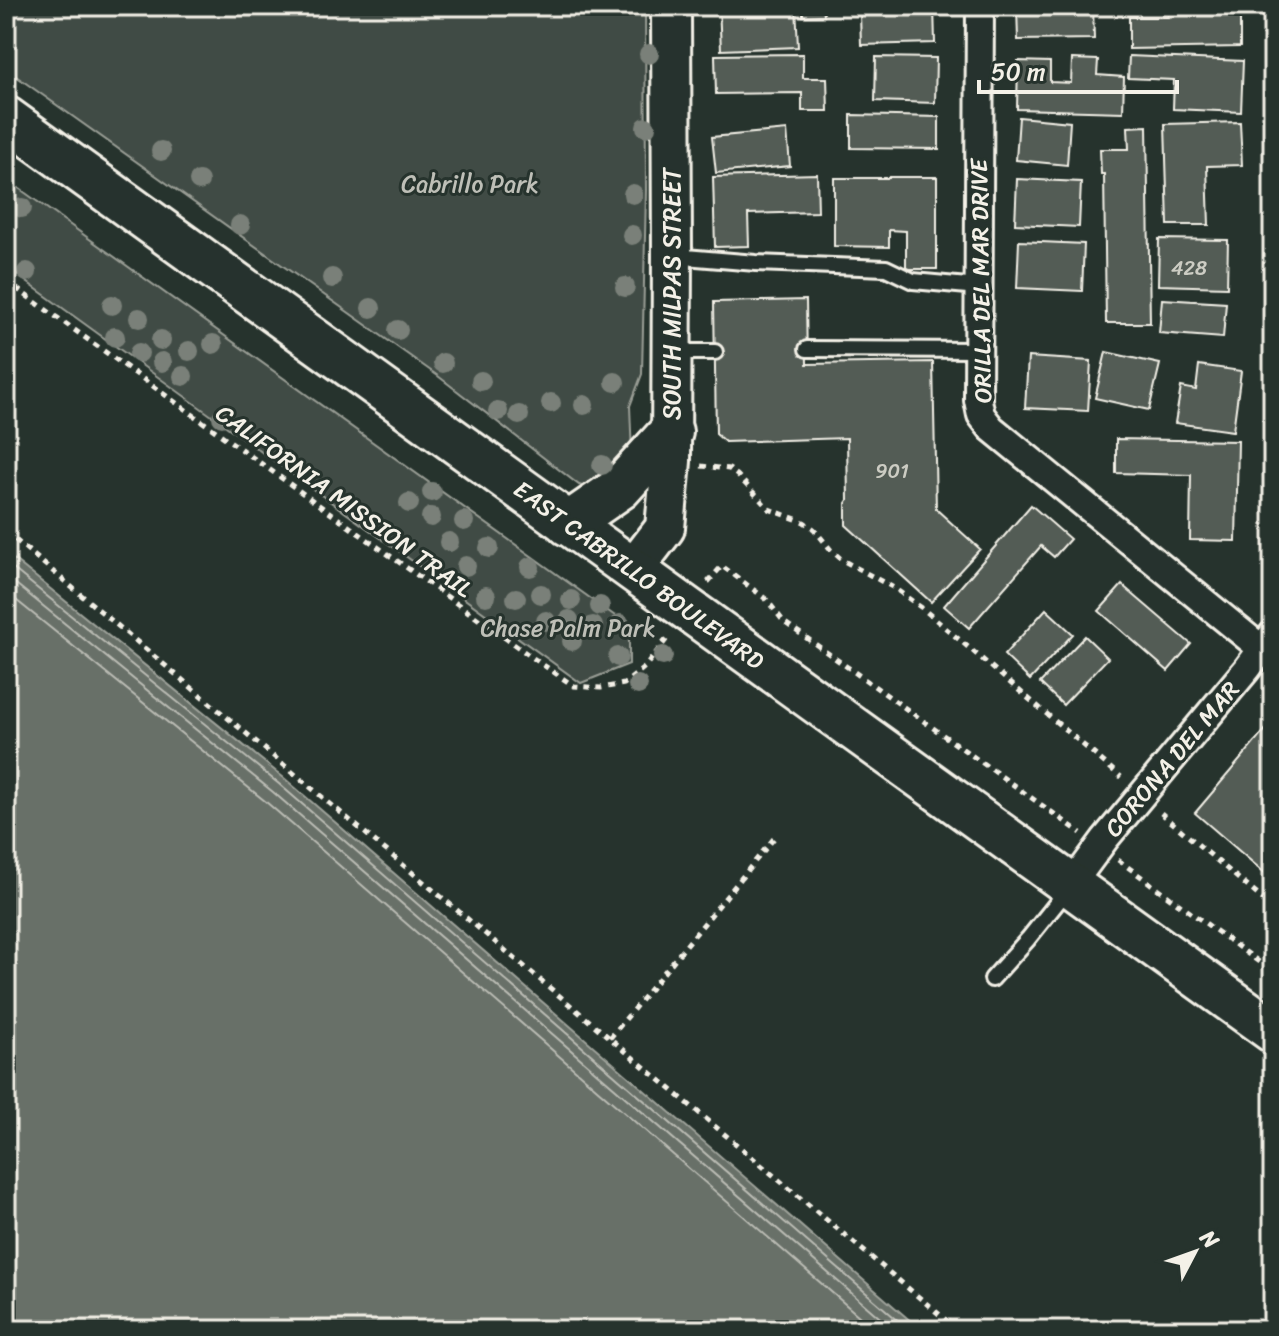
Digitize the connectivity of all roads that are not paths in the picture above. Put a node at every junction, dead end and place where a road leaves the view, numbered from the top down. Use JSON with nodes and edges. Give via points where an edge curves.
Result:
{"nodes":[{"id":1,"x":671,"y":6,"type":"edge"},
{"id":2,"x":980,"y":6,"type":"edge"},
{"id":3,"x":6,"y":118,"type":"edge"},
{"id":4,"x":672,"y":256,"type":"junction"},
{"id":5,"x":979,"y":287,"type":"junction"},
{"id":6,"x":807,"y":349,"type":"dead end"},
{"id":7,"x":978,"y":350,"type":"junction"},
{"id":8,"x":672,"y":352,"type":"junction"},
{"id":9,"x":715,"y":352,"type":"dead end"},
{"id":10,"x":671,"y":432,"type":"junction"},
{"id":11,"x":568,"y":524,"type":"junction"},
{"id":12,"x":632,"y":571,"type":"junction"},
{"id":13,"x":1269,"y":647,"type":"edge"},
{"id":14,"x":1071,"y":885,"type":"junction"},
{"id":15,"x":992,"y":979,"type":"dead end"},
{"id":16,"x":1273,"y":1031,"type":"edge"}],
"edges":[{"from":1,"to":4,"type":"main road","name":"SOUTH MILPAS STREET"},
{"from":2,"to":5,"type":"street","name":"ORILLA DEL MAR DRIVE"},
{"from":3,"to":11,"type":"main road","name":"EAST CABRILLO BOULEVARD"},
{"from":4,"to":5,"type":"lane","via":[[886,268],[913,281]]},
{"from":4,"to":8,"type":"main road","name":"SOUTH MILPAS STREET"},
{"from":5,"to":7,"type":"street","name":"ORILLA DEL MAR DRIVE"},
{"from":6,"to":7,"type":"lane"},
{"from":7,"to":13,"type":"street","name":"ORILLA DEL MAR DRIVE","via":[[978,400],[991,428]]},
{"from":8,"to":9,"type":"lane"},
{"from":8,"to":10,"type":"main road","name":"SOUTH MILPAS STREET"},
{"from":10,"to":11,"type":"main road","via":[[620,488]]},
{"from":10,"to":12,"type":"main road","name":"SOUTH MILPAS STREET","via":[[665,528]]},
{"from":11,"to":12,"type":"main road","name":"EAST CABRILLO BOULEVARD"},
{"from":12,"to":14,"type":"main road","name":"EAST CABRILLO BOULEVARD"},
{"from":13,"to":14,"type":"street","name":"CORONA DEL MAR"},
{"from":14,"to":15,"type":"lane"},
{"from":14,"to":16,"type":"main road","name":"EAST CABRILLO BOULEVARD"}]}
